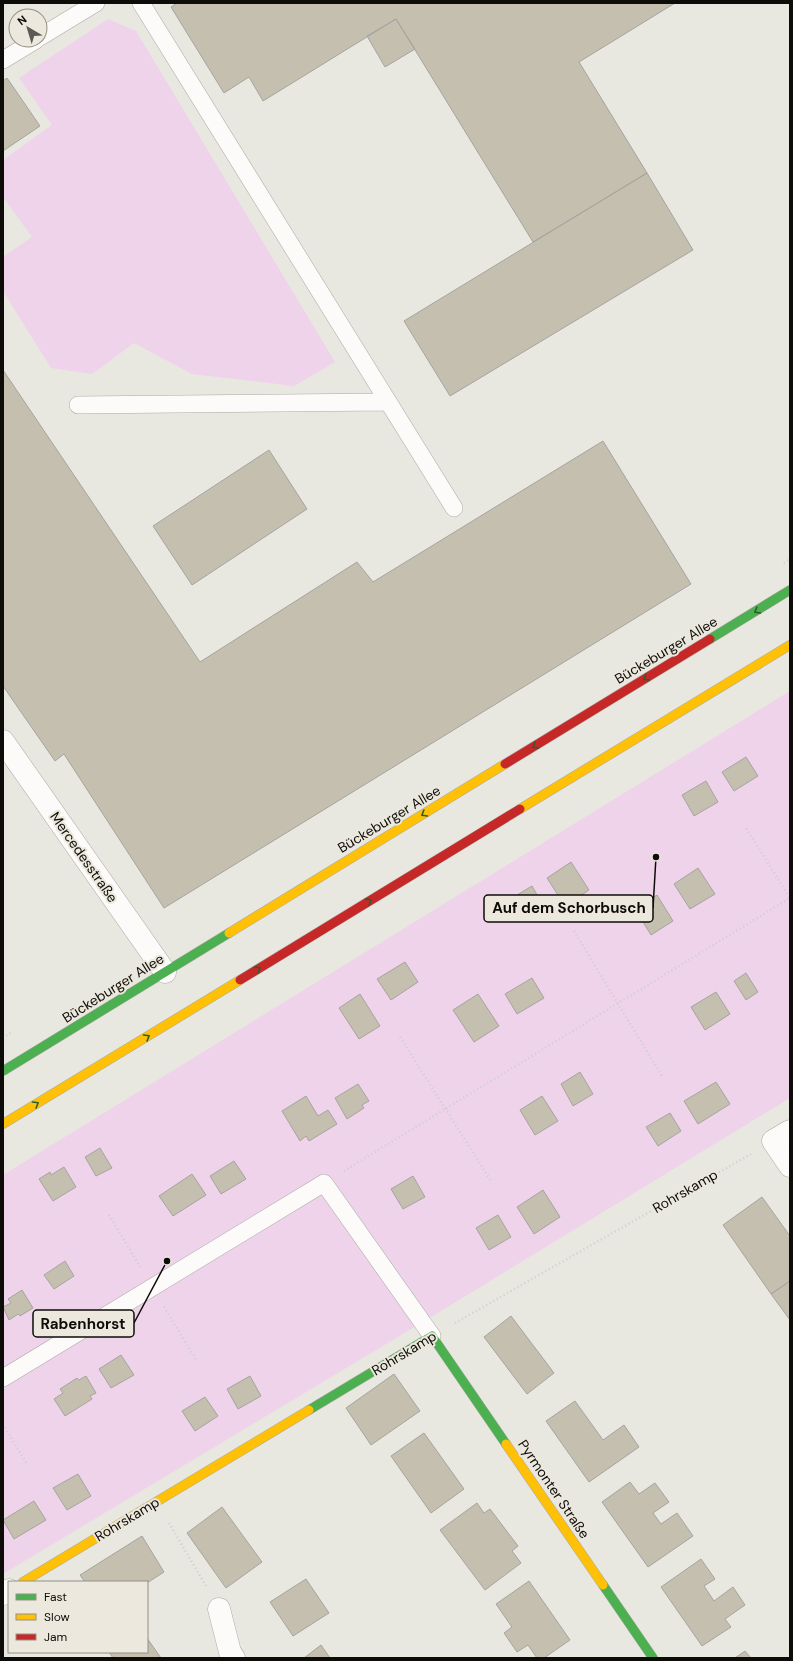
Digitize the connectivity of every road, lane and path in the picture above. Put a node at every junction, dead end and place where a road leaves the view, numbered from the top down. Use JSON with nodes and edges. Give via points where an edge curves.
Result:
{"nodes":[{"id":1,"x":96,"y":3,"type":"edge"},
{"id":2,"x":141,"y":3,"type":"edge"},
{"id":3,"x":48,"y":32,"type":"edge"},
{"id":4,"x":23,"y":48,"type":"edge"},
{"id":5,"x":3,"y":60,"type":"edge"},
{"id":6,"x":387,"y":402,"type":"junction"},
{"id":7,"x":78,"y":405,"type":"dead end"},
{"id":8,"x":454,"y":508,"type":"dead end"},
{"id":9,"x":790,"y":590,"type":"edge"},
{"id":10,"x":790,"y":645,"type":"edge"},
{"id":11,"x":3,"y":741,"type":"edge"},
{"id":12,"x":746,"y":828,"type":"dead end"},
{"id":13,"x":574,"y":931,"type":"dead end"},
{"id":14,"x":164,"y":972,"type":"junction"},
{"id":15,"x":618,"y":1004,"type":"junction"},
{"id":16,"x":400,"y":1037,"type":"dead end"},
{"id":17,"x":3,"y":1071,"type":"edge"},
{"id":18,"x":663,"y":1078,"type":"dead end"},
{"id":19,"x":446,"y":1109,"type":"junction"},
{"id":20,"x":3,"y":1124,"type":"edge"},
{"id":21,"x":781,"y":1136,"type":"edge"},
{"id":22,"x":790,"y":1166,"type":"edge"},
{"id":23,"x":491,"y":1181,"type":"dead end"},
{"id":24,"x":324,"y":1183,"type":"junction"},
{"id":25,"x":432,"y":1336,"type":"junction"},
{"id":26,"x":3,"y":1378,"type":"edge"},
{"id":27,"x":3,"y":1424,"type":"edge"},
{"id":28,"x":27,"y":1464,"type":"dead end"},
{"id":29,"x":156,"y":1502,"type":"junction"},
{"id":30,"x":25,"y":1581,"type":"edge"},
{"id":31,"x":219,"y":1609,"type":"joint"},
{"id":32,"x":234,"y":1658,"type":"edge"},
{"id":33,"x":653,"y":1658,"type":"edge"}],
"edges":[{"from":1,"to":3,"type":"lane"},
{"from":2,"to":6,"type":"lane"},
{"from":4,"to":5,"type":"lane"},
{"from":6,"to":7,"type":"lane"},
{"from":6,"to":8,"type":"lane"},
{"from":9,"to":14,"type":"main road","name":"Bückeburger Allee","one_way":true},
{"from":20,"to":10,"type":"main road","one_way":true},
{"from":11,"to":14,"type":"street","name":"Mercedesstraße"},
{"from":12,"to":15,"type":"path","via":[[790,898]]},
{"from":13,"to":15,"type":"path"},
{"from":14,"to":17,"type":"main road","name":"Bückeburger Allee"},
{"from":15,"to":18,"type":"path"},
{"from":15,"to":19,"type":"path"},
{"from":16,"to":19,"type":"path"},
{"from":19,"to":23,"type":"path"},
{"from":19,"to":24,"type":"path"},
{"from":21,"to":22,"type":"street"},
{"from":21,"to":25,"type":"path","name":"Rohrskamp"},
{"from":24,"to":25,"type":"lane"},
{"from":24,"to":26,"type":"lane"},
{"from":25,"to":29,"type":"main road","name":"Rohrskamp"},
{"from":25,"to":33,"type":"main road","name":"Pyrmonter Straße"},
{"from":27,"to":28,"type":"path"},
{"from":29,"to":30,"type":"main road","name":"Rohrskamp"},
{"from":29,"to":31,"type":"path"},
{"from":31,"to":32,"type":"street","via":[[230,1652]]}]}
